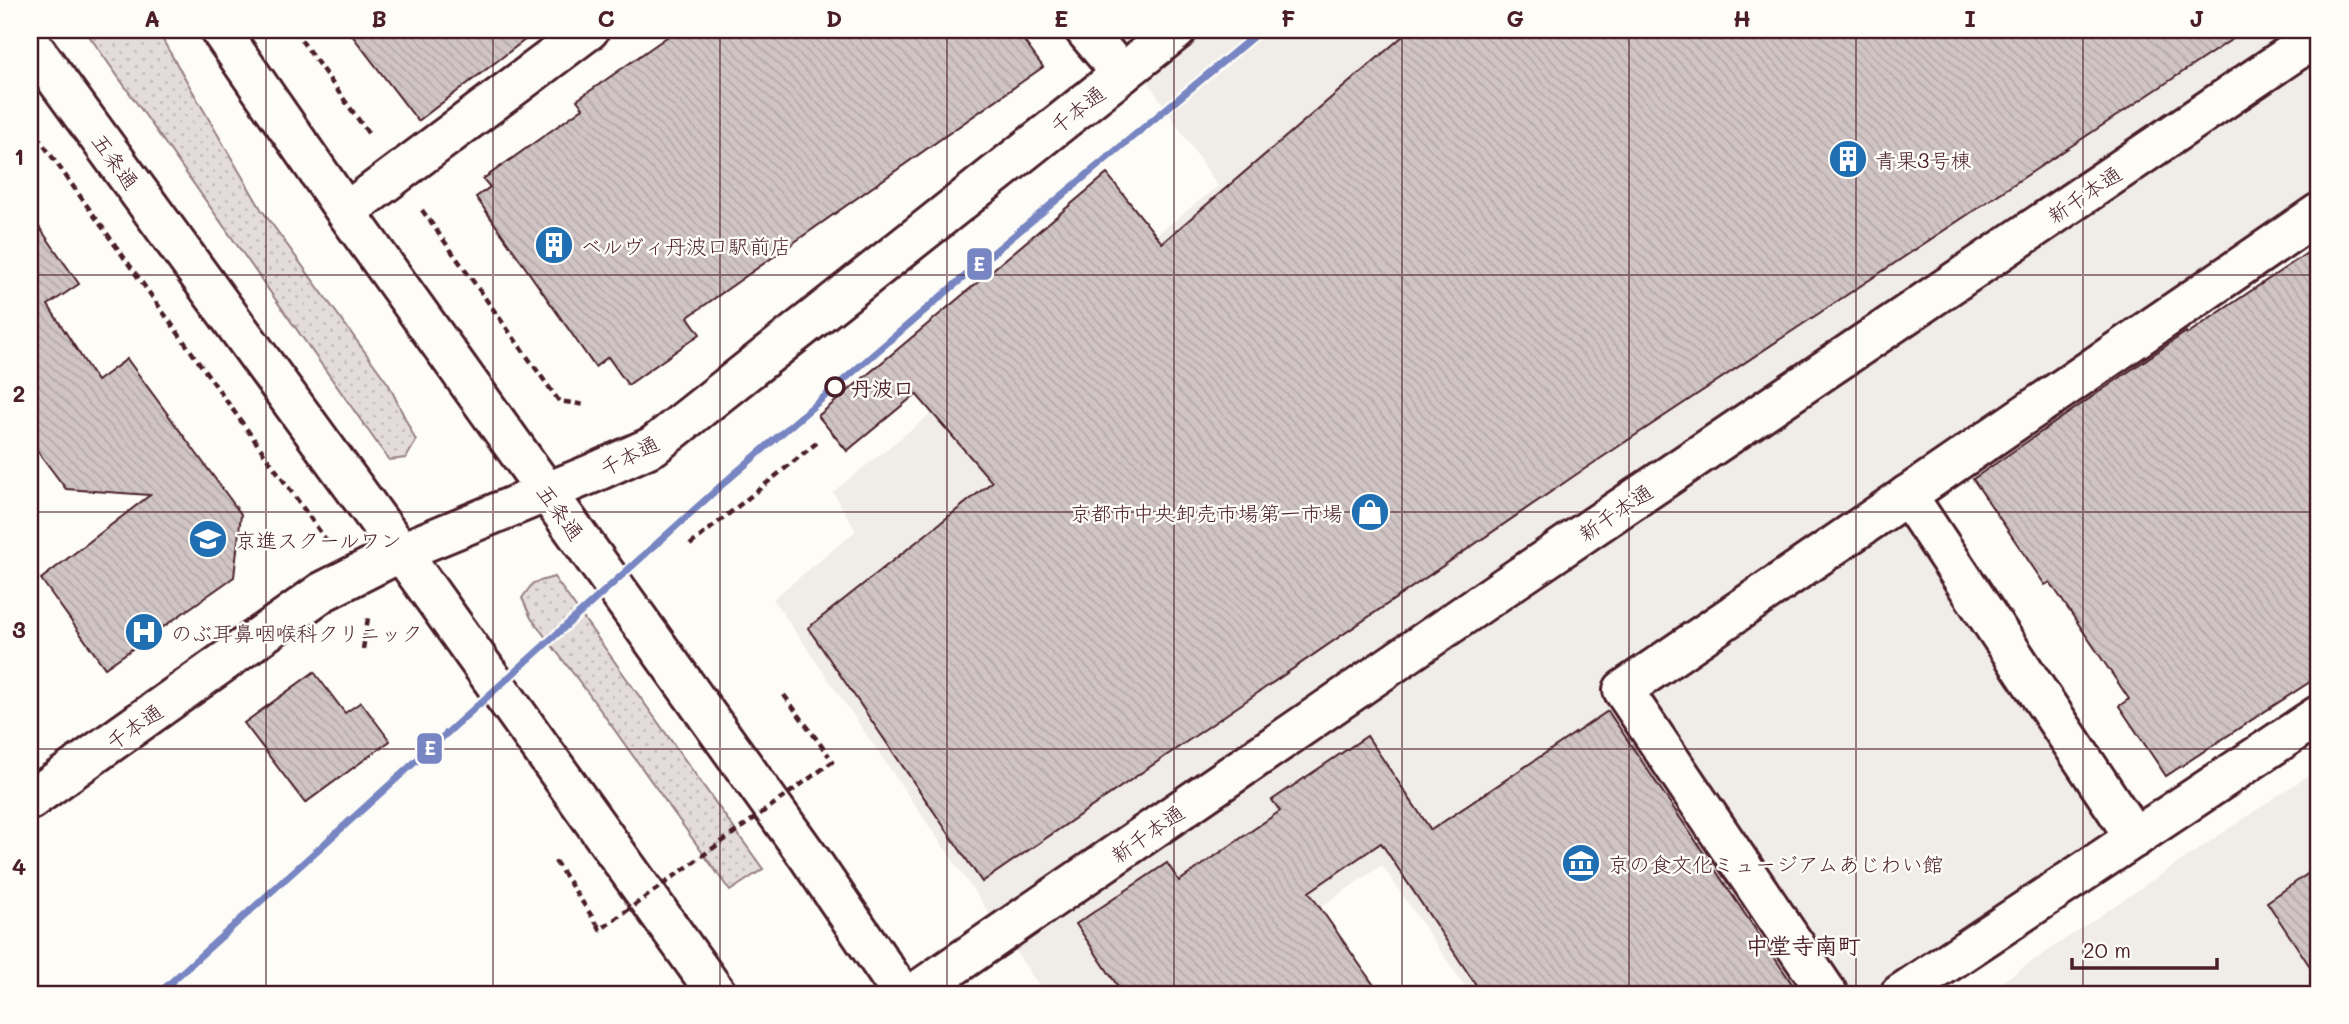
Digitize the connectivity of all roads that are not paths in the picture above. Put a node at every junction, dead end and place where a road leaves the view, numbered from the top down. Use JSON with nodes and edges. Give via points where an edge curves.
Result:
{"nodes":[{"id":1,"x":220,"y":30,"type":"edge"},
{"id":2,"x":589,"y":30,"type":"edge"},
{"id":3,"x":1085,"y":30,"type":"edge"},
{"id":4,"x":1177,"y":30,"type":"edge"},
{"id":5,"x":2319,"y":35,"type":"edge"},
{"id":6,"x":30,"y":43,"type":"edge"},
{"id":7,"x":1122,"y":74,"type":"junction"},
{"id":8,"x":346,"y":212,"type":"junction"},
{"id":9,"x":2319,"y":213,"type":"edge"},
{"id":10,"x":547,"y":492,"type":"junction"},
{"id":11,"x":1907,"y":495,"type":"junction"},
{"id":12,"x":401,"y":552,"type":"junction"},
{"id":13,"x":2319,"y":715,"type":"edge"},
{"id":14,"x":30,"y":800,"type":"edge"},
{"id":15,"x":2135,"y":838,"type":"junction"},
{"id":16,"x":717,"y":994,"type":"edge"},
{"id":17,"x":902,"y":994,"type":"edge"},
{"id":18,"x":913,"y":994,"type":"edge"},
{"id":19,"x":1828,"y":994,"type":"edge"},
{"id":20,"x":1900,"y":994,"type":"edge"}],
"edges":[{"from":1,"to":8,"type":"main road","name":"五条通"},
{"from":2,"to":8,"type":"main road"},
{"from":3,"to":7,"type":"main road"},
{"from":4,"to":7,"type":"main road","name":"千本通"},
{"from":5,"to":18,"type":"main road","name":"新千本通"},
{"from":6,"to":12,"type":"main road","name":"五条通"},
{"from":7,"to":10,"type":"main road","name":"千本通","via":[[653,446]]},
{"from":8,"to":10,"type":"main road","name":"五条通"},
{"from":9,"to":11,"type":"main road"},
{"from":10,"to":12,"type":"main road","name":"千本通"},
{"from":10,"to":17,"type":"main road","name":"五条通"},
{"from":11,"to":15,"type":"main road"},
{"from":11,"to":19,"type":"main road","via":[[1623,690]]},
{"from":12,"to":14,"type":"main road","name":"千本通","via":[[322,592]]},
{"from":12,"to":16,"type":"main road","name":"五条通"},
{"from":13,"to":15,"type":"main road"},
{"from":15,"to":20,"type":"main road"}]}
